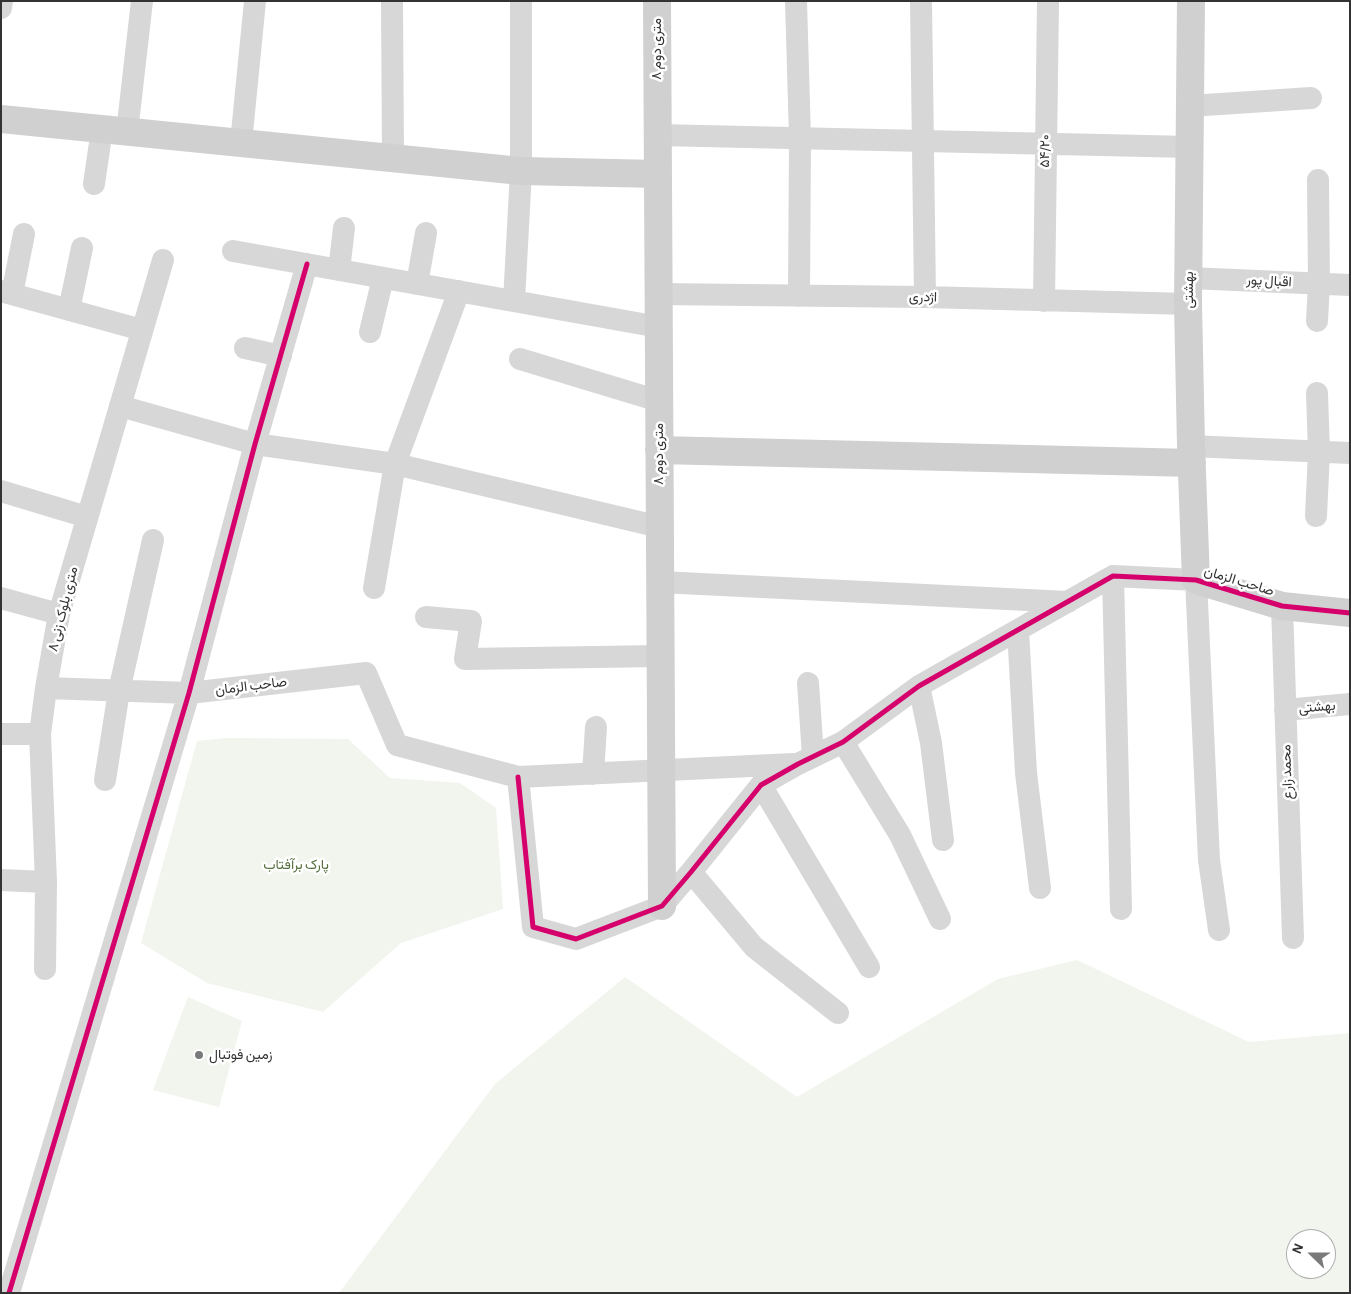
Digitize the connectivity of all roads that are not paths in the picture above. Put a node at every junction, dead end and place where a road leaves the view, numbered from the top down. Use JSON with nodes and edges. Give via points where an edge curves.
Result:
{"nodes":[{"id":1,"x":2,"y":1,"type":"edge"},
{"id":2,"x":142,"y":1,"type":"edge"},
{"id":3,"x":255,"y":1,"type":"edge"},
{"id":4,"x":392,"y":1,"type":"edge"},
{"id":5,"x":521,"y":1,"type":"edge"},
{"id":6,"x":657,"y":1,"type":"edge"},
{"id":7,"x":796,"y":1,"type":"edge"},
{"id":8,"x":921,"y":1,"type":"edge"},
{"id":9,"x":1048,"y":1,"type":"edge"},
{"id":10,"x":1191,"y":1,"type":"edge"},
{"id":11,"x":1,"y":8,"type":"edge"},
{"id":12,"x":1311,"y":98,"type":"dead end"},
{"id":13,"x":1190,"y":106,"type":"junction"},
{"id":14,"x":1,"y":119,"type":"edge"},
{"id":15,"x":114,"y":130,"type":"junction"},
{"id":16,"x":658,"y":135,"type":"junction"},
{"id":17,"x":800,"y":138,"type":"junction"},
{"id":18,"x":923,"y":141,"type":"junction"},
{"id":19,"x":242,"y":143,"type":"junction"},
{"id":20,"x":1045,"y":144,"type":"junction"},
{"id":21,"x":1190,"y":147,"type":"junction"},
{"id":22,"x":393,"y":158,"type":"junction"},
{"id":23,"x":521,"y":171,"type":"junction"},
{"id":24,"x":658,"y":174,"type":"junction"},
{"id":25,"x":1318,"y":180,"type":"dead end"},
{"id":26,"x":94,"y":184,"type":"dead end"},
{"id":27,"x":344,"y":228,"type":"dead end"},
{"id":28,"x":426,"y":233,"type":"dead end"},
{"id":29,"x":24,"y":234,"type":"dead end"},
{"id":30,"x":82,"y":248,"type":"dead end"},
{"id":31,"x":233,"y":251,"type":"dead end"},
{"id":32,"x":163,"y":260,"type":"dead end"},
{"id":33,"x":307,"y":264,"type":"junction"},
{"id":34,"x":339,"y":270,"type":"junction"},
{"id":35,"x":383,"y":278,"type":"junction"},
{"id":36,"x":1189,"y":278,"type":"junction"},
{"id":37,"x":417,"y":284,"type":"junction"},
{"id":38,"x":1319,"y":284,"type":"junction"},
{"id":39,"x":1350,"y":285,"type":"edge"},
{"id":40,"x":459,"y":291,"type":"junction"},
{"id":41,"x":7,"y":292,"type":"edge"},
{"id":42,"x":658,"y":294,"type":"junction"},
{"id":43,"x":799,"y":296,"type":"junction"},
{"id":44,"x":924,"y":297,"type":"junction"},
{"id":45,"x":514,"y":301,"type":"junction"},
{"id":46,"x":1044,"y":301,"type":"junction"},
{"id":47,"x":1188,"y":304,"type":"junction"},
{"id":48,"x":69,"y":310,"type":"junction"},
{"id":49,"x":1317,"y":321,"type":"dead end"},
{"id":50,"x":659,"y":326,"type":"junction"},
{"id":51,"x":142,"y":330,"type":"junction"},
{"id":52,"x":370,"y":332,"type":"dead end"},
{"id":53,"x":245,"y":348,"type":"dead end"},
{"id":54,"x":281,"y":356,"type":"junction"},
{"id":55,"x":520,"y":359,"type":"dead end"},
{"id":56,"x":1318,"y":392,"type":"dead end"},
{"id":57,"x":659,"y":401,"type":"junction"},
{"id":58,"x":120,"y":406,"type":"junction"},
{"id":59,"x":255,"y":444,"type":"junction"},
{"id":60,"x":659,"y":450,"type":"junction"},
{"id":61,"x":1319,"y":452,"type":"junction"},
{"id":62,"x":1350,"y":453,"type":"edge"},
{"id":63,"x":1191,"y":454,"type":"junction"},
{"id":64,"x":395,"y":464,"type":"junction"},
{"id":65,"x":1,"y":491,"type":"edge"},
{"id":66,"x":1316,"y":516,"type":"dead end"},
{"id":67,"x":87,"y":517,"type":"junction"},
{"id":68,"x":660,"y":527,"type":"junction"},
{"id":69,"x":154,"y":540,"type":"dead end"},
{"id":70,"x":1112,"y":576,"type":"junction"},
{"id":71,"x":1196,"y":580,"type":"junction"},
{"id":72,"x":660,"y":582,"type":"junction"},
{"id":73,"x":374,"y":588,"type":"dead end"},
{"id":74,"x":1,"y":598,"type":"edge"},
{"id":75,"x":1068,"y":602,"type":"junction"},
{"id":76,"x":1282,"y":606,"type":"junction"},
{"id":77,"x":1350,"y":613,"type":"edge"},
{"id":78,"x":59,"y":614,"type":"junction"},
{"id":79,"x":426,"y":617,"type":"dead end"},
{"id":80,"x":1018,"y":630,"type":"junction"},
{"id":81,"x":660,"y":656,"type":"junction"},
{"id":82,"x":808,"y":683,"type":"dead end"},
{"id":83,"x":919,"y":686,"type":"junction"},
{"id":84,"x":46,"y":688,"type":"junction"},
{"id":85,"x":119,"y":691,"type":"junction"},
{"id":86,"x":189,"y":693,"type":"junction"},
{"id":87,"x":1350,"y":704,"type":"edge"},
{"id":88,"x":1285,"y":710,"type":"junction"},
{"id":89,"x":596,"y":726,"type":"dead end"},
{"id":90,"x":1,"y":734,"type":"edge"},
{"id":91,"x":40,"y":734,"type":"junction"},
{"id":92,"x":843,"y":742,"type":"junction"},
{"id":93,"x":805,"y":760,"type":"junction"},
{"id":94,"x":661,"y":771,"type":"junction"},
{"id":95,"x":593,"y":774,"type":"junction"},
{"id":96,"x":518,"y":777,"type":"junction"},
{"id":97,"x":106,"y":780,"type":"dead end"},
{"id":98,"x":761,"y":785,"type":"junction"},
{"id":99,"x":943,"y":840,"type":"dead end"},
{"id":100,"x":691,"y":872,"type":"junction"},
{"id":101,"x":1,"y":880,"type":"edge"},
{"id":102,"x":46,"y":882,"type":"junction"},
{"id":103,"x":1040,"y":888,"type":"dead end"},
{"id":104,"x":662,"y":906,"type":"junction"},
{"id":105,"x":1122,"y":909,"type":"dead end"},
{"id":106,"x":940,"y":919,"type":"dead end"},
{"id":107,"x":1219,"y":930,"type":"dead end"},
{"id":108,"x":1293,"y":938,"type":"dead end"},
{"id":109,"x":869,"y":966,"type":"dead end"},
{"id":110,"x":45,"y":969,"type":"dead end"},
{"id":111,"x":838,"y":1013,"type":"dead end"},
{"id":112,"x":9,"y":1293,"type":"edge"}],
"edges":[{"from":1,"to":11,"type":"street"},
{"from":2,"to":15,"type":"street"},
{"from":3,"to":19,"type":"street"},
{"from":4,"to":22,"type":"street"},
{"from":5,"to":23,"type":"street"},
{"from":6,"to":16,"type":"street","name":"۸ متری دوم"},
{"from":7,"to":17,"type":"street"},
{"from":8,"to":18,"type":"street"},
{"from":9,"to":20,"type":"street","name":"۵۴/۲۰"},
{"from":10,"to":13,"type":"street","name":"بهشتی"},
{"from":12,"to":13,"type":"street"},
{"from":13,"to":21,"type":"street","name":"بهشتی"},
{"from":14,"to":15,"type":"street"},
{"from":15,"to":19,"type":"street"},
{"from":15,"to":26,"type":"street"},
{"from":16,"to":17,"type":"street"},
{"from":16,"to":24,"type":"street","name":"۸ متری دوم"},
{"from":17,"to":18,"type":"street"},
{"from":17,"to":43,"type":"street"},
{"from":18,"to":20,"type":"street"},
{"from":18,"to":44,"type":"street"},
{"from":19,"to":22,"type":"street"},
{"from":20,"to":21,"type":"street"},
{"from":20,"to":46,"type":"street","name":"۵۴/۲۰"},
{"from":21,"to":36,"type":"street","name":"بهشتی"},
{"from":22,"to":23,"type":"street"},
{"from":23,"to":24,"type":"street"},
{"from":23,"to":45,"type":"street"},
{"from":24,"to":42,"type":"street","name":"۸ متری دوم"},
{"from":25,"to":38,"type":"street"},
{"from":27,"to":34,"type":"street"},
{"from":28,"to":37,"type":"street"},
{"from":29,"to":41,"type":"street"},
{"from":30,"to":48,"type":"street"},
{"from":31,"to":33,"type":"street"},
{"from":32,"to":51,"type":"street","name":"۸ متری بلوک زنی"},
{"from":33,"to":34,"type":"street"},
{"from":33,"to":54,"type":"street"},
{"from":34,"to":35,"type":"street"},
{"from":35,"to":37,"type":"street"},
{"from":35,"to":52,"type":"street"},
{"from":36,"to":38,"type":"street","name":"اقبال پور"},
{"from":36,"to":47,"type":"street","name":"بهشتی"},
{"from":37,"to":40,"type":"street"},
{"from":38,"to":39,"type":"street","name":"اقبال پور"},
{"from":38,"to":49,"type":"street"},
{"from":40,"to":45,"type":"street"},
{"from":40,"to":64,"type":"street"},
{"from":41,"to":48,"type":"street"},
{"from":42,"to":43,"type":"street","name":"اژدری"},
{"from":42,"to":50,"type":"street","name":"۸ متری دوم"},
{"from":43,"to":44,"type":"street","name":"اژدری"},
{"from":44,"to":46,"type":"street","name":"اژدری"},
{"from":45,"to":50,"type":"street"},
{"from":46,"to":47,"type":"street","name":"اژدری"},
{"from":47,"to":63,"type":"street","name":"بهشتی"},
{"from":48,"to":51,"type":"street"},
{"from":50,"to":57,"type":"street","name":"۸ متری دوم"},
{"from":51,"to":58,"type":"street","name":"۸ متری بلوک زنی"},
{"from":53,"to":54,"type":"street"},
{"from":54,"to":59,"type":"street"},
{"from":55,"to":57,"type":"street"},
{"from":56,"to":61,"type":"street"},
{"from":57,"to":60,"type":"street","name":"۸ متری دوم"},
{"from":58,"to":59,"type":"street"},
{"from":58,"to":67,"type":"street","name":"۸ متری بلوک زنی"},
{"from":59,"to":64,"type":"street"},
{"from":59,"to":86,"type":"street"},
{"from":60,"to":63,"type":"street"},
{"from":60,"to":68,"type":"street","name":"۸ متری دوم"},
{"from":61,"to":62,"type":"street"},
{"from":61,"to":63,"type":"street"},
{"from":61,"to":66,"type":"street"},
{"from":63,"to":71,"type":"street","name":"بهشتی"},
{"from":64,"to":68,"type":"street"},
{"from":64,"to":73,"type":"street"},
{"from":65,"to":67,"type":"street"},
{"from":67,"to":78,"type":"street","name":"۸ متری بلوک زنی"},
{"from":68,"to":72,"type":"street","name":"۸ متری دوم"},
{"from":69,"to":85,"type":"street"},
{"from":70,"to":71,"type":"street","name":"صاحب الزمان"},
{"from":70,"to":75,"type":"street"},
{"from":70,"to":105,"type":"street"},
{"from":71,"to":76,"type":"street","name":"صاحب الزمان"},
{"from":71,"to":107,"type":"street","via":[[1210,860]]},
{"from":72,"to":75,"type":"street"},
{"from":72,"to":81,"type":"street","name":"۸ متری دوم"},
{"from":74,"to":78,"type":"street"},
{"from":75,"to":80,"type":"street"},
{"from":76,"to":77,"type":"street","name":"صاحب الزمان"},
{"from":76,"to":88,"type":"street","name":"محمد زارع"},
{"from":78,"to":84,"type":"street","name":"۸ متری بلوک زنی"},
{"from":79,"to":81,"type":"street","via":[[471,621],[465,659]]},
{"from":80,"to":83,"type":"street"},
{"from":80,"to":103,"type":"street","via":[[1026,773]]},
{"from":81,"to":94,"type":"street","name":"۸ متری دوم"},
{"from":82,"to":93,"type":"street"},
{"from":83,"to":92,"type":"street"},
{"from":83,"to":99,"type":"street","via":[[931,743]]},
{"from":84,"to":85,"type":"street","name":"صاحب الزمان"},
{"from":84,"to":91,"type":"street","name":"۸ متری بلوک زنی"},
{"from":85,"to":86,"type":"street","name":"صاحب الزمان"},
{"from":85,"to":97,"type":"street"},
{"from":86,"to":96,"type":"street","name":"صاحب الزمان","via":[[366,673],[397,745]]},
{"from":86,"to":112,"type":"street"},
{"from":87,"to":88,"type":"street","name":"بهشتی"},
{"from":88,"to":108,"type":"street","name":"محمد زارع"},
{"from":89,"to":95,"type":"street"},
{"from":90,"to":91,"type":"street"},
{"from":91,"to":102,"type":"street","name":"۸ متری بلوک زنی"},
{"from":92,"to":93,"type":"street"},
{"from":92,"to":106,"type":"street","via":[[900,835]]},
{"from":93,"to":94,"type":"street"},
{"from":93,"to":98,"type":"street"},
{"from":94,"to":95,"type":"street"},
{"from":94,"to":104,"type":"street","name":"۸ متری دوم"},
{"from":95,"to":96,"type":"street"},
{"from":96,"to":104,"type":"street","via":[[533,927],[576,939]]},
{"from":98,"to":100,"type":"street"},
{"from":98,"to":109,"type":"street"},
{"from":100,"to":104,"type":"street"},
{"from":100,"to":111,"type":"street","via":[[754,947]]},
{"from":101,"to":102,"type":"street"},
{"from":102,"to":110,"type":"street","name":"۸ متری بلوک زنی"}]}
